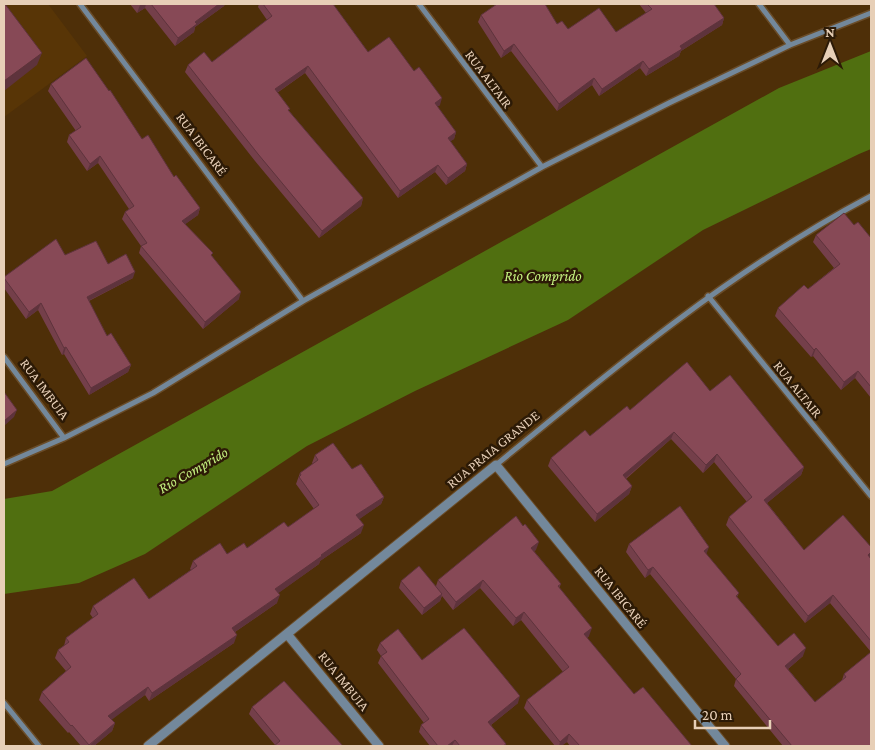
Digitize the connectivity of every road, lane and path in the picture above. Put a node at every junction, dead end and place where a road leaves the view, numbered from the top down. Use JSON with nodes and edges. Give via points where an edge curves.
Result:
{"nodes":[{"id":1,"x":80,"y":4,"type":"edge"},
{"id":2,"x":419,"y":4,"type":"edge"},
{"id":3,"x":759,"y":4,"type":"edge"},
{"id":4,"x":871,"y":13,"type":"edge"},
{"id":5,"x":790,"y":45,"type":"junction"},
{"id":6,"x":542,"y":167,"type":"junction"},
{"id":7,"x":871,"y":196,"type":"edge"},
{"id":8,"x":708,"y":296,"type":"junction"},
{"id":9,"x":303,"y":301,"type":"junction"},
{"id":10,"x":4,"y":357,"type":"edge"},
{"id":11,"x":64,"y":438,"type":"junction"},
{"id":12,"x":4,"y":464,"type":"edge"},
{"id":13,"x":496,"y":465,"type":"junction"},
{"id":14,"x":871,"y":496,"type":"edge"},
{"id":15,"x":287,"y":634,"type":"junction"},
{"id":16,"x":4,"y":703,"type":"edge"},
{"id":17,"x":39,"y":746,"type":"edge"},
{"id":18,"x":148,"y":746,"type":"edge"},
{"id":19,"x":379,"y":746,"type":"edge"},
{"id":20,"x":725,"y":746,"type":"edge"}],
"edges":[{"from":1,"to":9,"type":"street","name":"RUA IBICARÉ"},
{"from":2,"to":6,"type":"street","name":"RUA ALTAIR"},
{"from":3,"to":5,"type":"street"},
{"from":4,"to":5,"type":"street"},
{"from":5,"to":6,"type":"street"},
{"from":6,"to":9,"type":"street"},
{"from":7,"to":8,"type":"street","name":"RUA PRAIA GRANDE"},
{"from":8,"to":13,"type":"street","name":"RUA PRAIA GRANDE"},
{"from":8,"to":14,"type":"street","name":"RUA ALTAIR"},
{"from":9,"to":11,"type":"street","via":[[153,393]]},
{"from":10,"to":11,"type":"street","name":"RUA IMBUIA"},
{"from":11,"to":12,"type":"street"},
{"from":13,"to":15,"type":"street","name":"RUA PRAIA GRANDE"},
{"from":13,"to":20,"type":"street","name":"RUA IBICARÉ"},
{"from":15,"to":18,"type":"street","name":"RUA PRAIA GRANDE"},
{"from":15,"to":19,"type":"street","name":"RUA IMBUIA"},
{"from":16,"to":17,"type":"street"}]}
